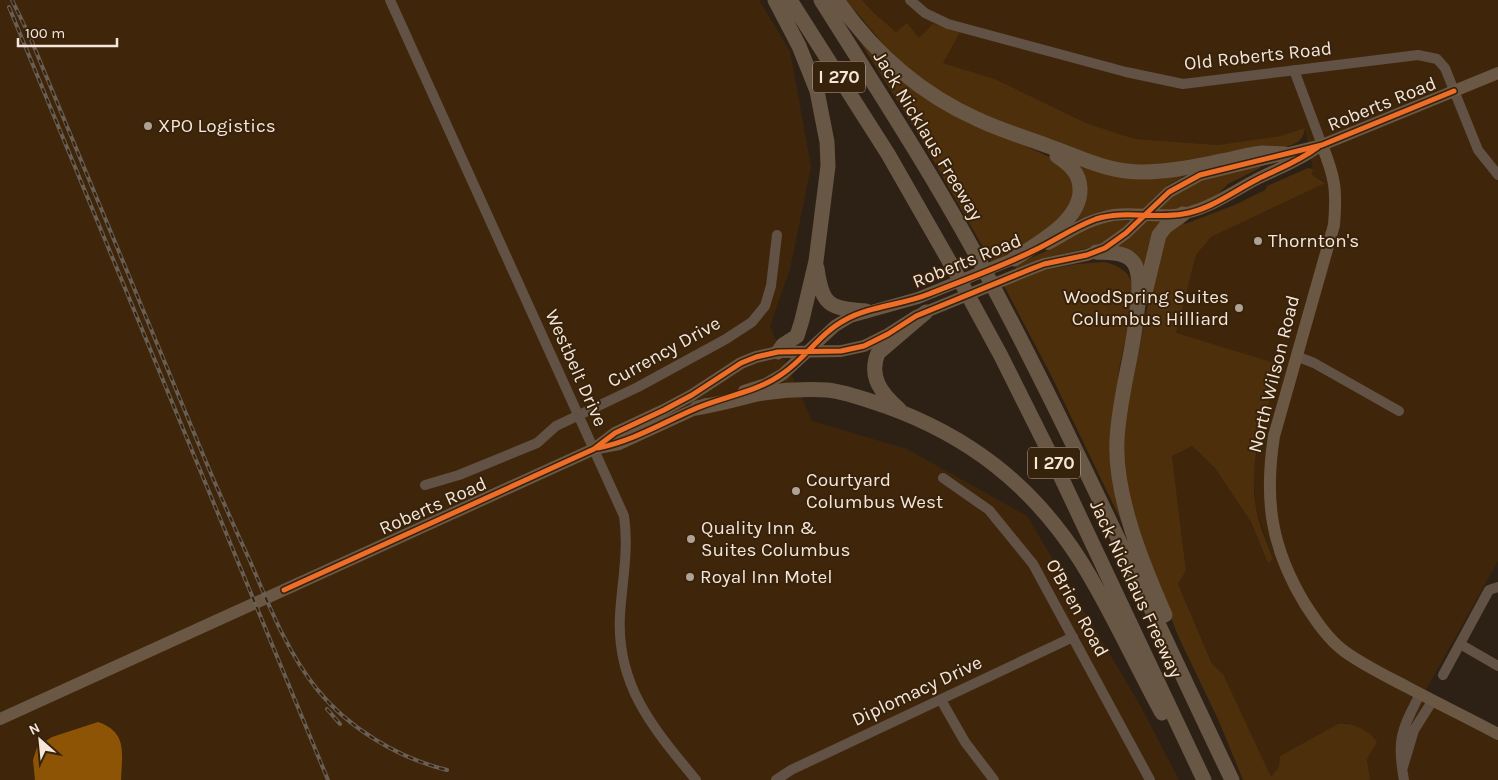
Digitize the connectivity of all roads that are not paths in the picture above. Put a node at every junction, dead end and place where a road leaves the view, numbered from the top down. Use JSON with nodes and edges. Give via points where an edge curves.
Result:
{"nodes":[{"id":1,"x":390,"y":0,"type":"edge"},
{"id":2,"x":774,"y":0,"type":"edge"},
{"id":3,"x":790,"y":0,"type":"edge"},
{"id":4,"x":821,"y":0,"type":"edge"},
{"id":5,"x":837,"y":0,"type":"edge"},
{"id":6,"x":910,"y":0,"type":"edge"},
{"id":7,"x":1294,"y":70,"type":"junction"},
{"id":8,"x":1498,"y":73,"type":"edge"},
{"id":9,"x":1454,"y":91,"type":"junction"},
{"id":10,"x":1034,"y":142,"type":"junction"},
{"id":11,"x":1322,"y":144,"type":"junction"},
{"id":12,"x":1285,"y":154,"type":"junction"},
{"id":13,"x":1498,"y":175,"type":"edge"},
{"id":14,"x":1183,"y":214,"type":"junction"},
{"id":15,"x":1145,"y":215,"type":"junction"},
{"id":16,"x":778,"y":235,"type":"dead end"},
{"id":17,"x":1096,"y":252,"type":"junction"},
{"id":18,"x":1014,"y":259,"type":"junction"},
{"id":19,"x":816,"y":262,"type":"junction"},
{"id":20,"x":930,"y":310,"type":"junction"},
{"id":21,"x":866,"y":311,"type":"junction"},
{"id":22,"x":1136,"y":325,"type":"junction"},
{"id":23,"x":778,"y":352,"type":"junction"},
{"id":24,"x":807,"y":352,"type":"junction"},
{"id":25,"x":1296,"y":356,"type":"junction"},
{"id":26,"x":697,"y":408,"type":"junction"},
{"id":27,"x":1399,"y":411,"type":"dead end"},
{"id":28,"x":904,"y":412,"type":"junction"},
{"id":29,"x":579,"y":416,"type":"junction"},
{"id":30,"x":594,"y":449,"type":"junction"},
{"id":31,"x":943,"y":478,"type":"dead end"},
{"id":32,"x":426,"y":485,"type":"dead end"},
{"id":33,"x":1498,"y":587,"type":"edge"},
{"id":34,"x":1073,"y":636,"type":"junction"},
{"id":35,"x":1460,"y":644,"type":"junction"},
{"id":36,"x":1498,"y":666,"type":"edge"},
{"id":37,"x":1444,"y":675,"type":"dead end"},
{"id":38,"x":1420,"y":694,"type":"junction"},
{"id":39,"x":941,"y":700,"type":"junction"},
{"id":40,"x":1432,"y":700,"type":"junction"},
{"id":41,"x":0,"y":719,"type":"edge"},
{"id":42,"x":1498,"y":734,"type":"edge"},
{"id":43,"x":1226,"y":766,"type":"junction"},
{"id":44,"x":1403,"y":775,"type":"edge"},
{"id":45,"x":696,"y":780,"type":"edge"},
{"id":46,"x":776,"y":780,"type":"edge"},
{"id":47,"x":994,"y":780,"type":"edge"},
{"id":48,"x":1150,"y":780,"type":"edge"},
{"id":49,"x":1199,"y":780,"type":"edge"},
{"id":50,"x":1204,"y":780,"type":"edge"},
{"id":51,"x":1232,"y":780,"type":"edge"}],
"edges":[{"from":1,"to":29,"type":"street","name":"Westbelt Drive"},
{"from":2,"to":19,"type":"highway","via":[[808,67],[824,123],[828,166]]},
{"from":3,"to":50,"type":"highway","name":"Jack Nicklaus Freeway","number":"I 270","via":[[888,154],[992,340],[1052,458]]},
{"from":4,"to":43,"type":"highway","name":"Jack Nicklaus Freeway","number":"I 270","via":[[912,144],[1010,318]]},
{"from":5,"to":10,"type":"highway","via":[[874,46],[917,85],[977,120]]},
{"from":6,"to":7,"type":"street","name":"Old Roberts Road","via":[[925,13],[948,24],[1183,84]]},
{"from":7,"to":9,"type":"street","name":"Old Roberts Road","via":[[1425,55],[1442,64]]},
{"from":7,"to":11,"type":"street","name":"North Wilson Road"},
{"from":8,"to":9,"type":"main road","name":"Roberts Road"},
{"from":9,"to":11,"type":"main road","name":"Roberts Road"},
{"from":9,"to":13,"type":"street","name":"Old Roberts Road","via":[[1478,150]]},
{"from":10,"to":12,"type":"highway","via":[[1100,166],[1142,172],[1180,169],[1261,153]]},
{"from":10,"to":18,"type":"highway","via":[[1072,168],[1079,181],[1080,198],[1076,210],[1060,226]]},
{"from":11,"to":12,"type":"main road","name":"Roberts Road"},
{"from":11,"to":14,"type":"main road","name":"Roberts Road","via":[[1301,160],[1209,205]]},
{"from":11,"to":25,"type":"main road","name":"North Wilson Road","via":[[1335,183],[1334,225]]},
{"from":12,"to":15,"type":"main road","name":"Roberts Road","via":[[1200,175],[1169,192]]},
{"from":14,"to":15,"type":"main road","name":"Roberts Road"},
{"from":14,"to":22,"type":"highway","via":[[1159,235]]},
{"from":15,"to":17,"type":"main road","name":"Roberts Road","via":[[1120,238]]},
{"from":15,"to":18,"type":"main road","name":"Roberts Road","via":[[1115,215],[1091,221]]},
{"from":16,"to":29,"type":"street","name":"Currency Drive","via":[[771,286],[765,306],[752,322],[669,370]]},
{"from":17,"to":20,"type":"main road","name":"Roberts Road","via":[[1044,264]]},
{"from":17,"to":22,"type":"highway","via":[[1126,256],[1136,266],[1139,283]]},
{"from":18,"to":21,"type":"main road","name":"Roberts Road","via":[[907,302]]},
{"from":19,"to":21,"type":"highway","via":[[819,285],[828,303],[848,310]]},
{"from":19,"to":23,"type":"highway","via":[[797,336]]},
{"from":20,"to":24,"type":"main road","name":"Roberts Road","via":[[864,346],[841,351]]},
{"from":20,"to":28,"type":"highway","via":[[878,353],[874,361],[880,390]]},
{"from":21,"to":24,"type":"main road","name":"Roberts Road","via":[[835,326]]},
{"from":22,"to":43,"type":"highway","via":[[1117,439],[1119,476],[1141,555],[1209,716]]},
{"from":23,"to":24,"type":"main road","name":"Roberts Road"},
{"from":23,"to":30,"type":"main road","name":"Roberts Road","via":[[741,363],[692,395],[615,433]]},
{"from":24,"to":26,"type":"main road","name":"Roberts Road","via":[[766,384]]},
{"from":25,"to":27,"type":"street"},
{"from":25,"to":38,"type":"main road","name":"North Wilson Road","via":[[1270,462],[1273,528],[1282,558],[1307,606],[1343,650]]},
{"from":26,"to":28,"type":"highway","via":[[761,393],[828,390]]},
{"from":26,"to":30,"type":"main road","name":"Roberts Road","via":[[619,444]]},
{"from":28,"to":49,"type":"highway","via":[[996,464],[1042,508],[1096,588]]},
{"from":29,"to":30,"type":"street","name":"Westbelt Drive"},
{"from":29,"to":32,"type":"street","name":"Currency Drive","via":[[556,426],[526,448]]},
{"from":30,"to":41,"type":"main road","name":"Roberts Road"},
{"from":30,"to":45,"type":"street","name":"Westbelt Drive","via":[[624,516],[627,536],[620,630],[628,674],[638,702],[650,722]]},
{"from":31,"to":34,"type":"street","name":"O'Brien Road","via":[[989,510],[1033,564]]},
{"from":33,"to":35,"type":"street","via":[[1490,590]]},
{"from":34,"to":39,"type":"street","name":"Diplomacy Drive"},
{"from":34,"to":48,"type":"street","name":"O'Brien Road"},
{"from":35,"to":36,"type":"street"},
{"from":35,"to":37,"type":"street"},
{"from":38,"to":40,"type":"main road","name":"North Wilson Road"},
{"from":38,"to":44,"type":"street","via":[[1403,727],[1400,743]]},
{"from":39,"to":46,"type":"street","name":"Diplomacy Drive"},
{"from":39,"to":47,"type":"street","via":[[965,742]]},
{"from":40,"to":42,"type":"main road","name":"North Wilson Road"},
{"from":40,"to":44,"type":"street","via":[[1414,730]]},
{"from":43,"to":51,"type":"highway","name":"Jack Nicklaus Freeway","number":"I 270"}]}
